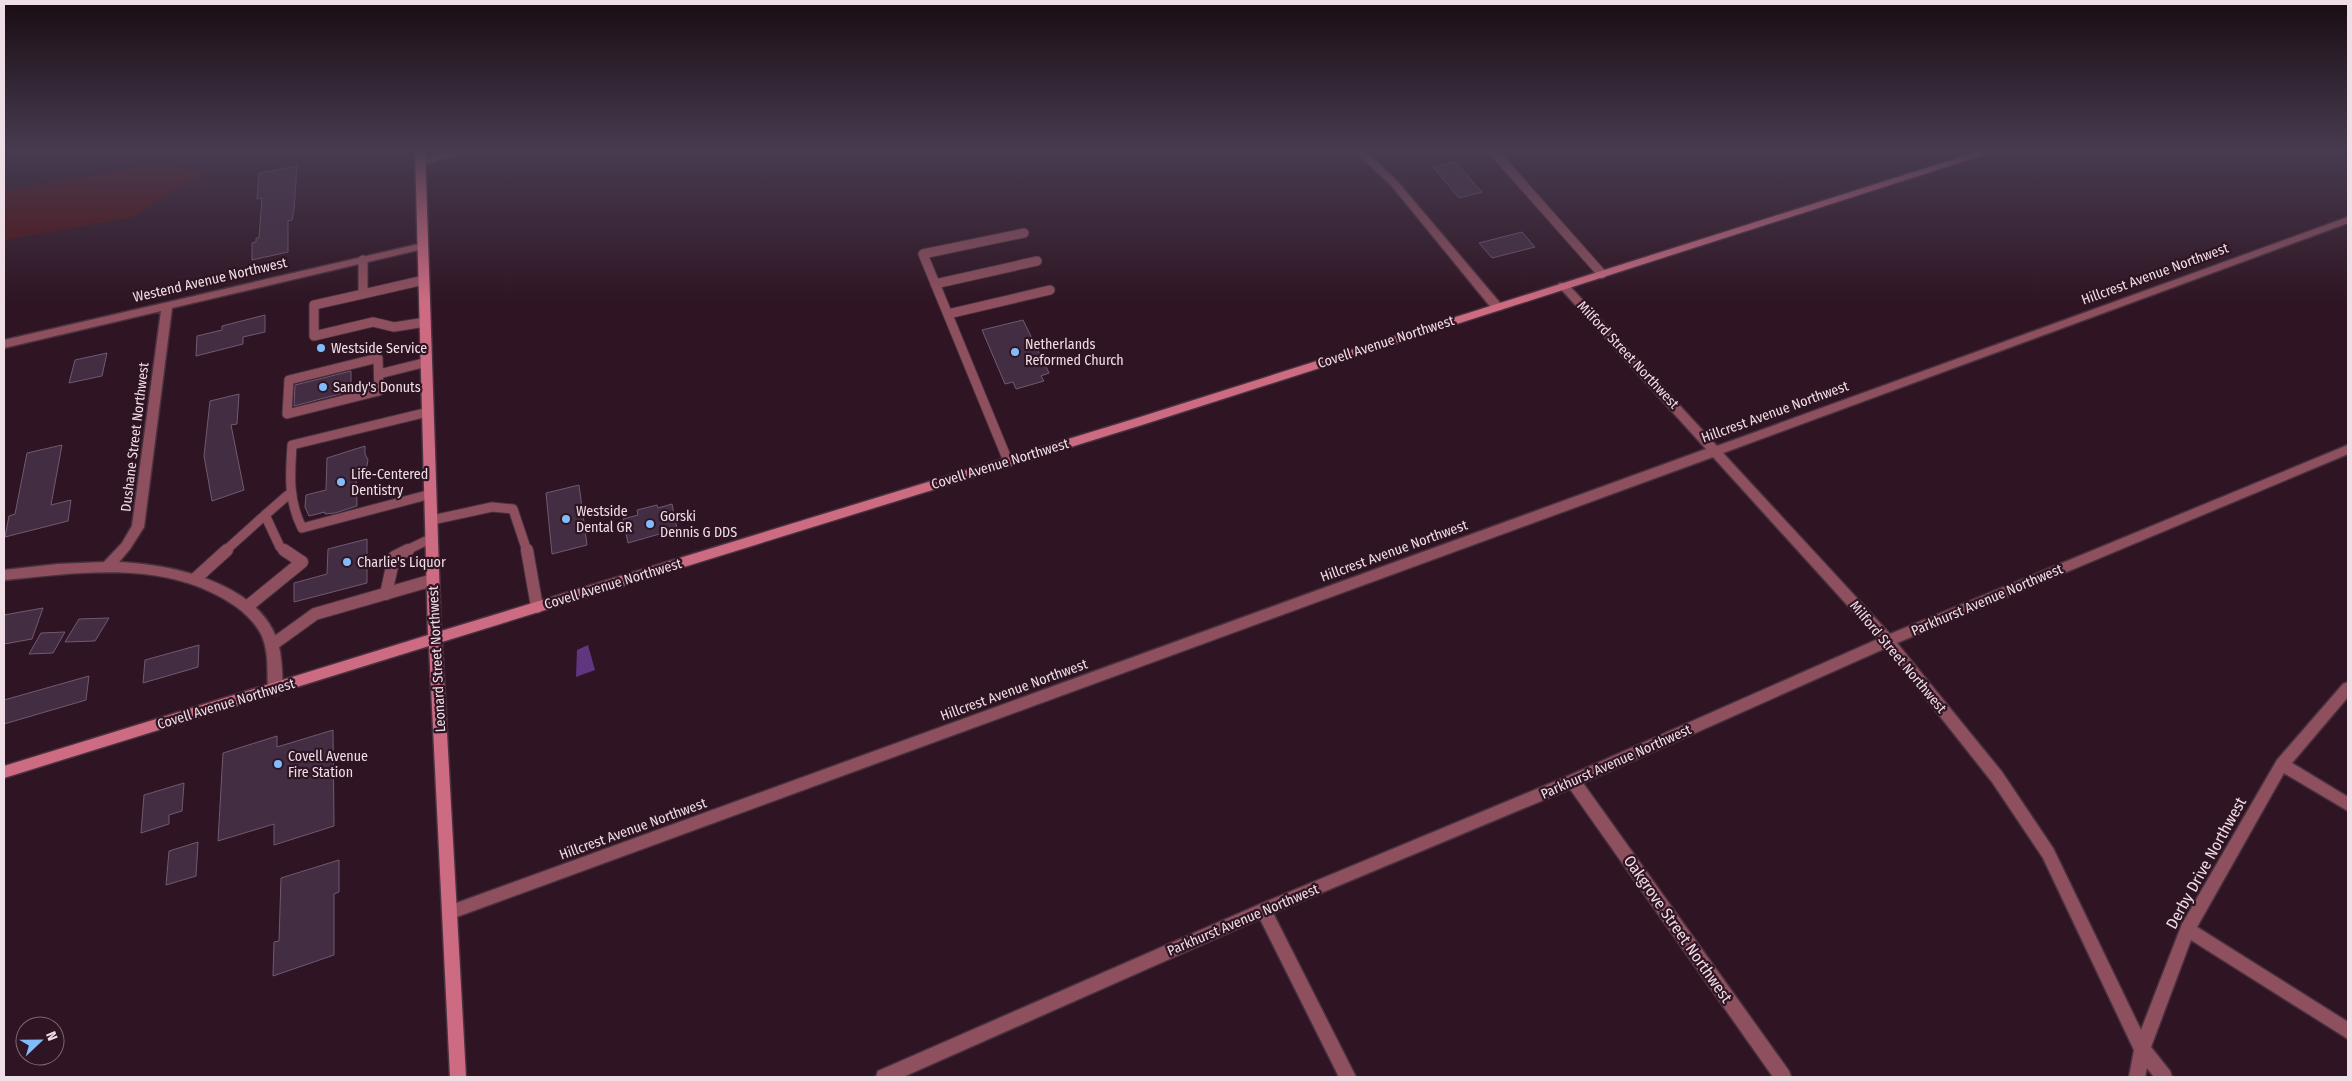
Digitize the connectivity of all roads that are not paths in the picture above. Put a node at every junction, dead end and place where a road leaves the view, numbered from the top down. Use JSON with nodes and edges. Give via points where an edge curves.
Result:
{"nodes":[{"id":1,"x":422,"y":200,"type":"edge"},
{"id":2,"x":1408,"y":200,"type":"edge"},
{"id":3,"x":1537,"y":200,"type":"edge"},
{"id":4,"x":1835,"y":200,"type":"edge"},
{"id":5,"x":2348,"y":220,"type":"edge"},
{"id":6,"x":1024,"y":233,"type":"dead end"},
{"id":7,"x":423,"y":246,"type":"junction"},
{"id":8,"x":363,"y":260,"type":"junction"},
{"id":9,"x":1037,"y":261,"type":"dead end"},
{"id":10,"x":1602,"y":274,"type":"junction"},
{"id":11,"x":424,"y":280,"type":"junction"},
{"id":12,"x":935,"y":284,"type":"junction"},
{"id":13,"x":1563,"y":286,"type":"junction"},
{"id":14,"x":1050,"y":290,"type":"dead end"},
{"id":15,"x":363,"y":294,"type":"junction"},
{"id":16,"x":167,"y":306,"type":"junction"},
{"id":17,"x":1497,"y":307,"type":"junction"},
{"id":18,"x":948,"y":314,"type":"junction"},
{"id":19,"x":426,"y":322,"type":"junction"},
{"id":20,"x":4,"y":344,"type":"edge"},
{"id":21,"x":427,"y":362,"type":"junction"},
{"id":22,"x":379,"y":374,"type":"junction"},
{"id":23,"x":428,"y":412,"type":"junction"},
{"id":24,"x":2348,"y":449,"type":"edge"},
{"id":25,"x":1715,"y":450,"type":"junction"},
{"id":26,"x":1008,"y":461,"type":"junction"},
{"id":27,"x":431,"y":494,"type":"junction"},
{"id":28,"x":288,"y":496,"type":"junction"},
{"id":29,"x":265,"y":515,"type":"junction"},
{"id":30,"x":432,"y":520,"type":"junction"},
{"id":31,"x":432,"y":538,"type":"junction"},
{"id":32,"x":109,"y":565,"type":"junction"},
{"id":33,"x":4,"y":575,"type":"edge"},
{"id":34,"x":195,"y":579,"type":"junction"},
{"id":35,"x":433,"y":580,"type":"junction"},
{"id":36,"x":386,"y":594,"type":"junction"},
{"id":37,"x":248,"y":606,"type":"junction"},
{"id":38,"x":537,"y":607,"type":"junction"},
{"id":39,"x":435,"y":639,"type":"junction"},
{"id":40,"x":1888,"y":641,"type":"junction"},
{"id":41,"x":272,"y":644,"type":"junction"},
{"id":42,"x":275,"y":688,"type":"junction"},
{"id":43,"x":2348,"y":688,"type":"edge"},
{"id":44,"x":2282,"y":764,"type":"junction"},
{"id":45,"x":4,"y":772,"type":"edge"},
{"id":46,"x":1573,"y":781,"type":"junction"},
{"id":47,"x":2348,"y":805,"type":"edge"},
{"id":48,"x":1263,"y":910,"type":"junction"},
{"id":49,"x":451,"y":912,"type":"junction"},
{"id":50,"x":2187,"y":929,"type":"junction"},
{"id":51,"x":2348,"y":1032,"type":"edge"},
{"id":52,"x":2142,"y":1048,"type":"junction"},
{"id":53,"x":912,"y":1072,"type":"edge"},
{"id":54,"x":458,"y":1077,"type":"edge"},
{"id":55,"x":884,"y":1077,"type":"edge"},
{"id":56,"x":1348,"y":1077,"type":"edge"},
{"id":57,"x":1783,"y":1077,"type":"edge"},
{"id":58,"x":2136,"y":1077,"type":"edge"},
{"id":59,"x":2164,"y":1077,"type":"edge"}],
"edges":[{"from":1,"to":7,"type":"street","name":"Leonard Street Northwest"},
{"from":2,"to":17,"type":"street"},
{"from":3,"to":10,"type":"lane"},
{"from":4,"to":10,"type":"street","name":"Covell Avenue Northwest"},
{"from":5,"to":25,"type":"street","name":"Hillcrest Avenue Northwest"},
{"from":6,"to":12,"type":"lane","via":[[923,254]]},
{"from":7,"to":8,"type":"street","name":"Westend Avenue Northwest"},
{"from":7,"to":11,"type":"street","name":"Leonard Street Northwest"},
{"from":8,"to":15,"type":"lane"},
{"from":8,"to":16,"type":"street","name":"Westend Avenue Northwest"},
{"from":9,"to":12,"type":"lane"},
{"from":10,"to":13,"type":"street","name":"Covell Avenue Northwest"},
{"from":11,"to":15,"type":"lane"},
{"from":11,"to":19,"type":"street","name":"Leonard Street Northwest"},
{"from":12,"to":18,"type":"lane"},
{"from":13,"to":17,"type":"street","name":"Covell Avenue Northwest"},
{"from":13,"to":25,"type":"street","name":"Milford Street Northwest"},
{"from":14,"to":18,"type":"lane"},
{"from":15,"to":19,"type":"lane","via":[[314,305],[314,336],[373,322],[394,327]]},
{"from":16,"to":20,"type":"street","name":"Westend Avenue Northwest"},
{"from":16,"to":32,"type":"street","name":"Dushane Street Northwest","via":[[138,527]]},
{"from":17,"to":26,"type":"street","name":"Covell Avenue Northwest"},
{"from":18,"to":26,"type":"lane"},
{"from":19,"to":21,"type":"street","name":"Leonard Street Northwest"},
{"from":21,"to":22,"type":"lane"},
{"from":21,"to":23,"type":"street","name":"Leonard Street Northwest"},
{"from":22,"to":22,"type":"lane","via":[[378,358],[289,380],[287,414],[380,391]]},
{"from":23,"to":27,"type":"street","name":"Leonard Street Northwest"},
{"from":23,"to":28,"type":"lane","via":[[292,445]]},
{"from":24,"to":40,"type":"street","name":"Parkhurst Avenue Northwest"},
{"from":25,"to":40,"type":"street","name":"Milford Street Northwest"},
{"from":25,"to":49,"type":"street","name":"Hillcrest Avenue Northwest"},
{"from":26,"to":38,"type":"street","name":"Covell Avenue Northwest"},
{"from":27,"to":28,"type":"lane","via":[[302,528]]},
{"from":27,"to":30,"type":"street","name":"Leonard Street Northwest"},
{"from":28,"to":29,"type":"lane"},
{"from":29,"to":34,"type":"lane"},
{"from":29,"to":37,"type":"lane","via":[[280,547],[302,562]]},
{"from":30,"to":31,"type":"street","name":"Leonard Street Northwest"},
{"from":30,"to":38,"type":"lane","via":[[492,507],[512,509],[526,546]]},
{"from":31,"to":35,"type":"street","name":"Leonard Street Northwest"},
{"from":31,"to":36,"type":"lane","via":[[394,557]]},
{"from":32,"to":33,"type":"street"},
{"from":32,"to":34,"type":"street","via":[[162,570]]},
{"from":34,"to":37,"type":"street"},
{"from":35,"to":36,"type":"lane"},
{"from":35,"to":39,"type":"street","name":"Leonard Street Northwest"},
{"from":36,"to":41,"type":"lane","via":[[315,614]]},
{"from":37,"to":41,"type":"street","via":[[262,623]]},
{"from":38,"to":39,"type":"street","name":"Covell Avenue Northwest"},
{"from":39,"to":42,"type":"street","name":"Covell Avenue Northwest"},
{"from":39,"to":49,"type":"street","name":"Leonard Street Northwest"},
{"from":40,"to":46,"type":"street","name":"Parkhurst Avenue Northwest"},
{"from":40,"to":52,"type":"street","name":"Milford Street Northwest","via":[[1997,777],[2048,853]]},
{"from":41,"to":42,"type":"street"},
{"from":42,"to":45,"type":"street","name":"Covell Avenue Northwest"},
{"from":43,"to":44,"type":"street","name":"Derby Drive Northwest"},
{"from":44,"to":47,"type":"street"},
{"from":44,"to":50,"type":"street","name":"Derby Drive Northwest"},
{"from":46,"to":48,"type":"street","name":"Parkhurst Avenue Northwest"},
{"from":46,"to":57,"type":"street","name":"Oakgrove Street Northwest"},
{"from":48,"to":53,"type":"street","name":"Parkhurst Avenue Northwest"},
{"from":48,"to":56,"type":"street"},
{"from":49,"to":54,"type":"street","name":"Leonard Street Northwest"},
{"from":50,"to":51,"type":"street"},
{"from":50,"to":52,"type":"street","name":"Derby Drive Northwest"},
{"from":52,"to":58,"type":"street","name":"Derby Drive Northwest"},
{"from":52,"to":59,"type":"street","name":"Milford Street Northwest"},
{"from":53,"to":55,"type":"street","name":"Parkhurst Avenue Northwest"}]}
